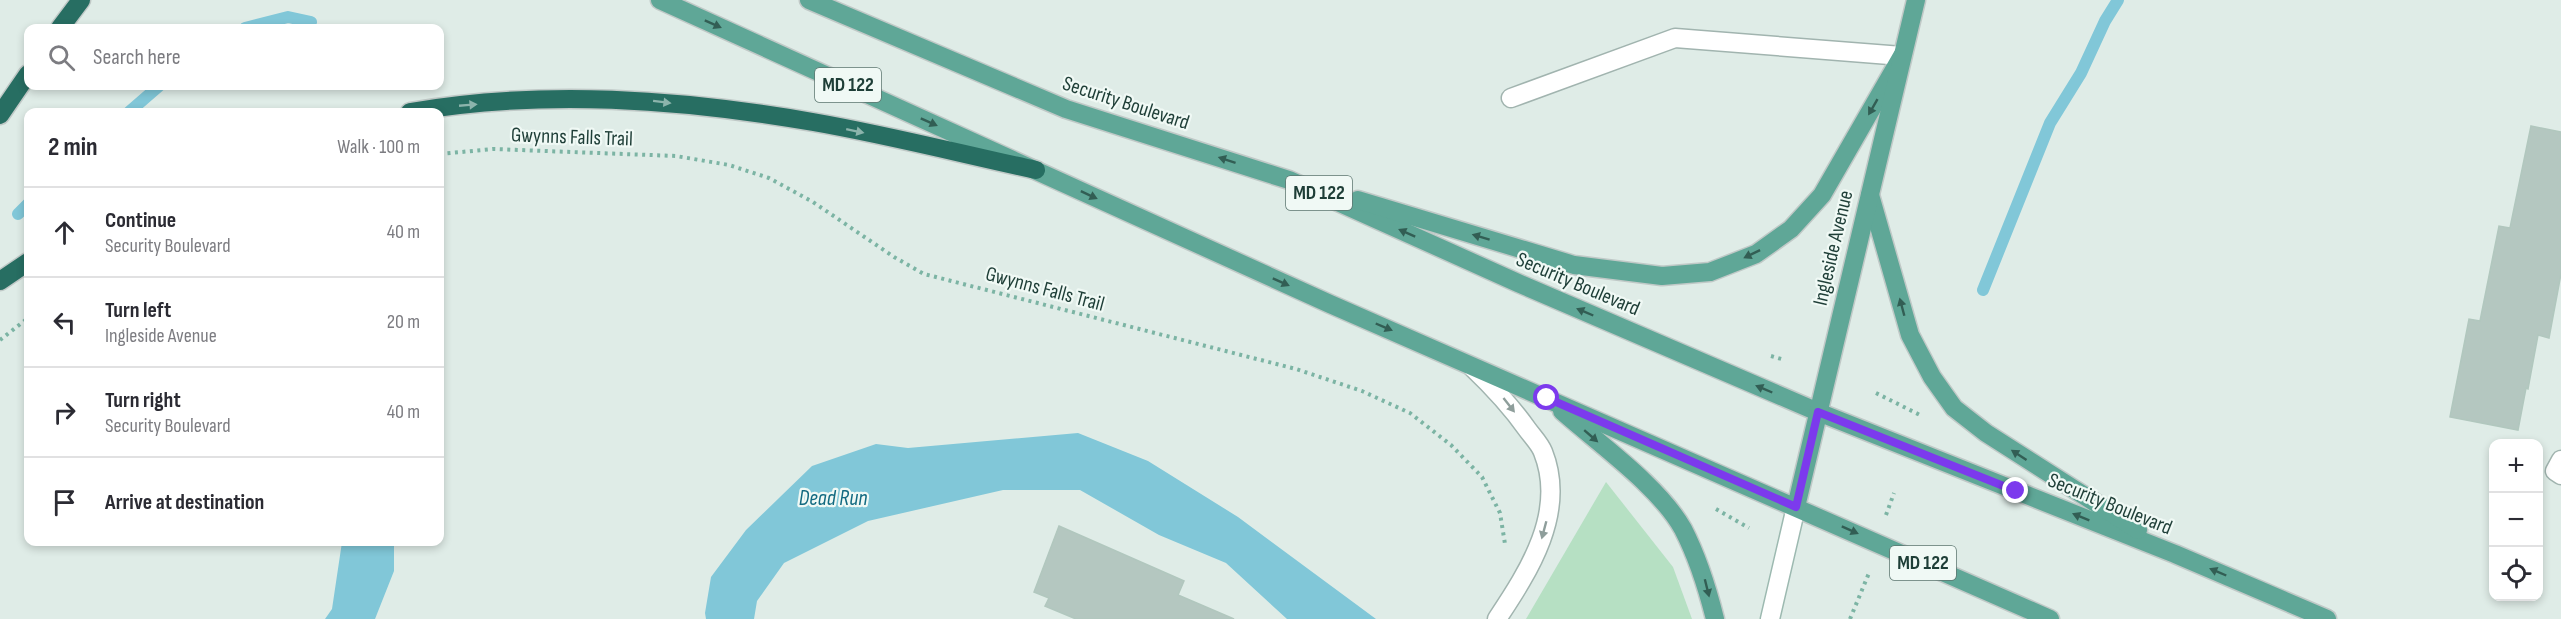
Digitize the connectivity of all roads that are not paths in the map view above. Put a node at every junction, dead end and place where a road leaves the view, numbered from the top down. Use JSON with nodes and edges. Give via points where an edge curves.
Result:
{"nodes":[{"id":1,"x":81,"y":0,"type":"edge"},
{"id":2,"x":660,"y":0,"type":"edge"},
{"id":3,"x":809,"y":0,"type":"edge"},
{"id":4,"x":1916,"y":0,"type":"edge"},
{"id":5,"x":63,"y":24,"type":"edge"},
{"id":6,"x":1902,"y":56,"type":"junction"},
{"id":7,"x":24,"y":80,"type":"edge"},
{"id":8,"x":1511,"y":98,"type":"dead end"},
{"id":9,"x":444,"y":109,"type":"edge"},
{"id":10,"x":0,"y":115,"type":"edge"},
{"id":11,"x":1036,"y":170,"type":"junction"},
{"id":12,"x":1289,"y":180,"type":"junction"},
{"id":13,"x":1869,"y":194,"type":"junction"},
{"id":14,"x":24,"y":264,"type":"edge"},
{"id":15,"x":0,"y":281,"type":"edge"},
{"id":16,"x":1468,"y":363,"type":"junction"},
{"id":17,"x":1547,"y":398,"type":"junction"},
{"id":18,"x":1818,"y":412,"type":"junction"},
{"id":19,"x":2561,"y":460,"type":"edge"},
{"id":20,"x":2561,"y":475,"type":"edge"},
{"id":21,"x":1796,"y":507,"type":"junction"},
{"id":22,"x":2175,"y":554,"type":"junction"},
{"id":23,"x":1497,"y":619,"type":"edge"},
{"id":24,"x":1715,"y":619,"type":"edge"},
{"id":25,"x":1770,"y":619,"type":"edge"},
{"id":26,"x":2050,"y":619,"type":"edge"},
{"id":27,"x":2327,"y":619,"type":"edge"}],
"edges":[{"from":1,"to":5,"type":"highway"},
{"from":2,"to":11,"type":"main road","number":"MD 122","one_way":true},
{"from":12,"to":3,"type":"main road","name":"Security Boulevard","number":"MD 122","one_way":true,"via":[[1066,108]]},
{"from":4,"to":6,"type":"main road","name":"Ingleside Avenue"},
{"from":6,"to":8,"type":"street","via":[[1675,38]]},
{"from":6,"to":12,"type":"main road","one_way":true,"via":[[1822,195],[1791,229],[1756,254],[1710,272],[1662,276],[1574,265]]},
{"from":6,"to":13,"type":"main road","name":"Ingleside Avenue"},
{"from":7,"to":10,"type":"highway"},
{"from":9,"to":11,"type":"highway","one_way":true,"via":[[580,98],[656,101],[814,122]]},
{"from":11,"to":16,"type":"main road","number":"MD 122","one_way":true,"via":[[1286,285]]},
{"from":18,"to":12,"type":"main road","name":"Security Boulevard","number":"MD 122","one_way":true},
{"from":13,"to":18,"type":"main road","name":"Ingleside Avenue"},
{"from":22,"to":13,"type":"main road","one_way":true,"via":[[1986,433],[1954,408],[1910,335]]},
{"from":14,"to":15,"type":"highway"},
{"from":16,"to":17,"type":"main road","number":"MD 122"},
{"from":16,"to":23,"type":"street","one_way":true,"via":[[1506,399],[1542,450],[1549,472],[1550,500],[1540,545]]},
{"from":17,"to":21,"type":"main road","number":"MD 122"},
{"from":17,"to":24,"type":"main road","one_way":true,"via":[[1651,489],[1682,527],[1703,573]]},
{"from":18,"to":21,"type":"main road","name":"Ingleside Avenue"},
{"from":22,"to":18,"type":"main road","name":"Security Boulevard","number":"MD 122","one_way":true},
{"from":19,"to":20,"type":"street","via":[[2555,471]]},
{"from":21,"to":25,"type":"street"},
{"from":21,"to":26,"type":"main road","number":"MD 122","one_way":true},
{"from":27,"to":22,"type":"main road","name":"Security Boulevard","number":"MD 122","one_way":true}]}
